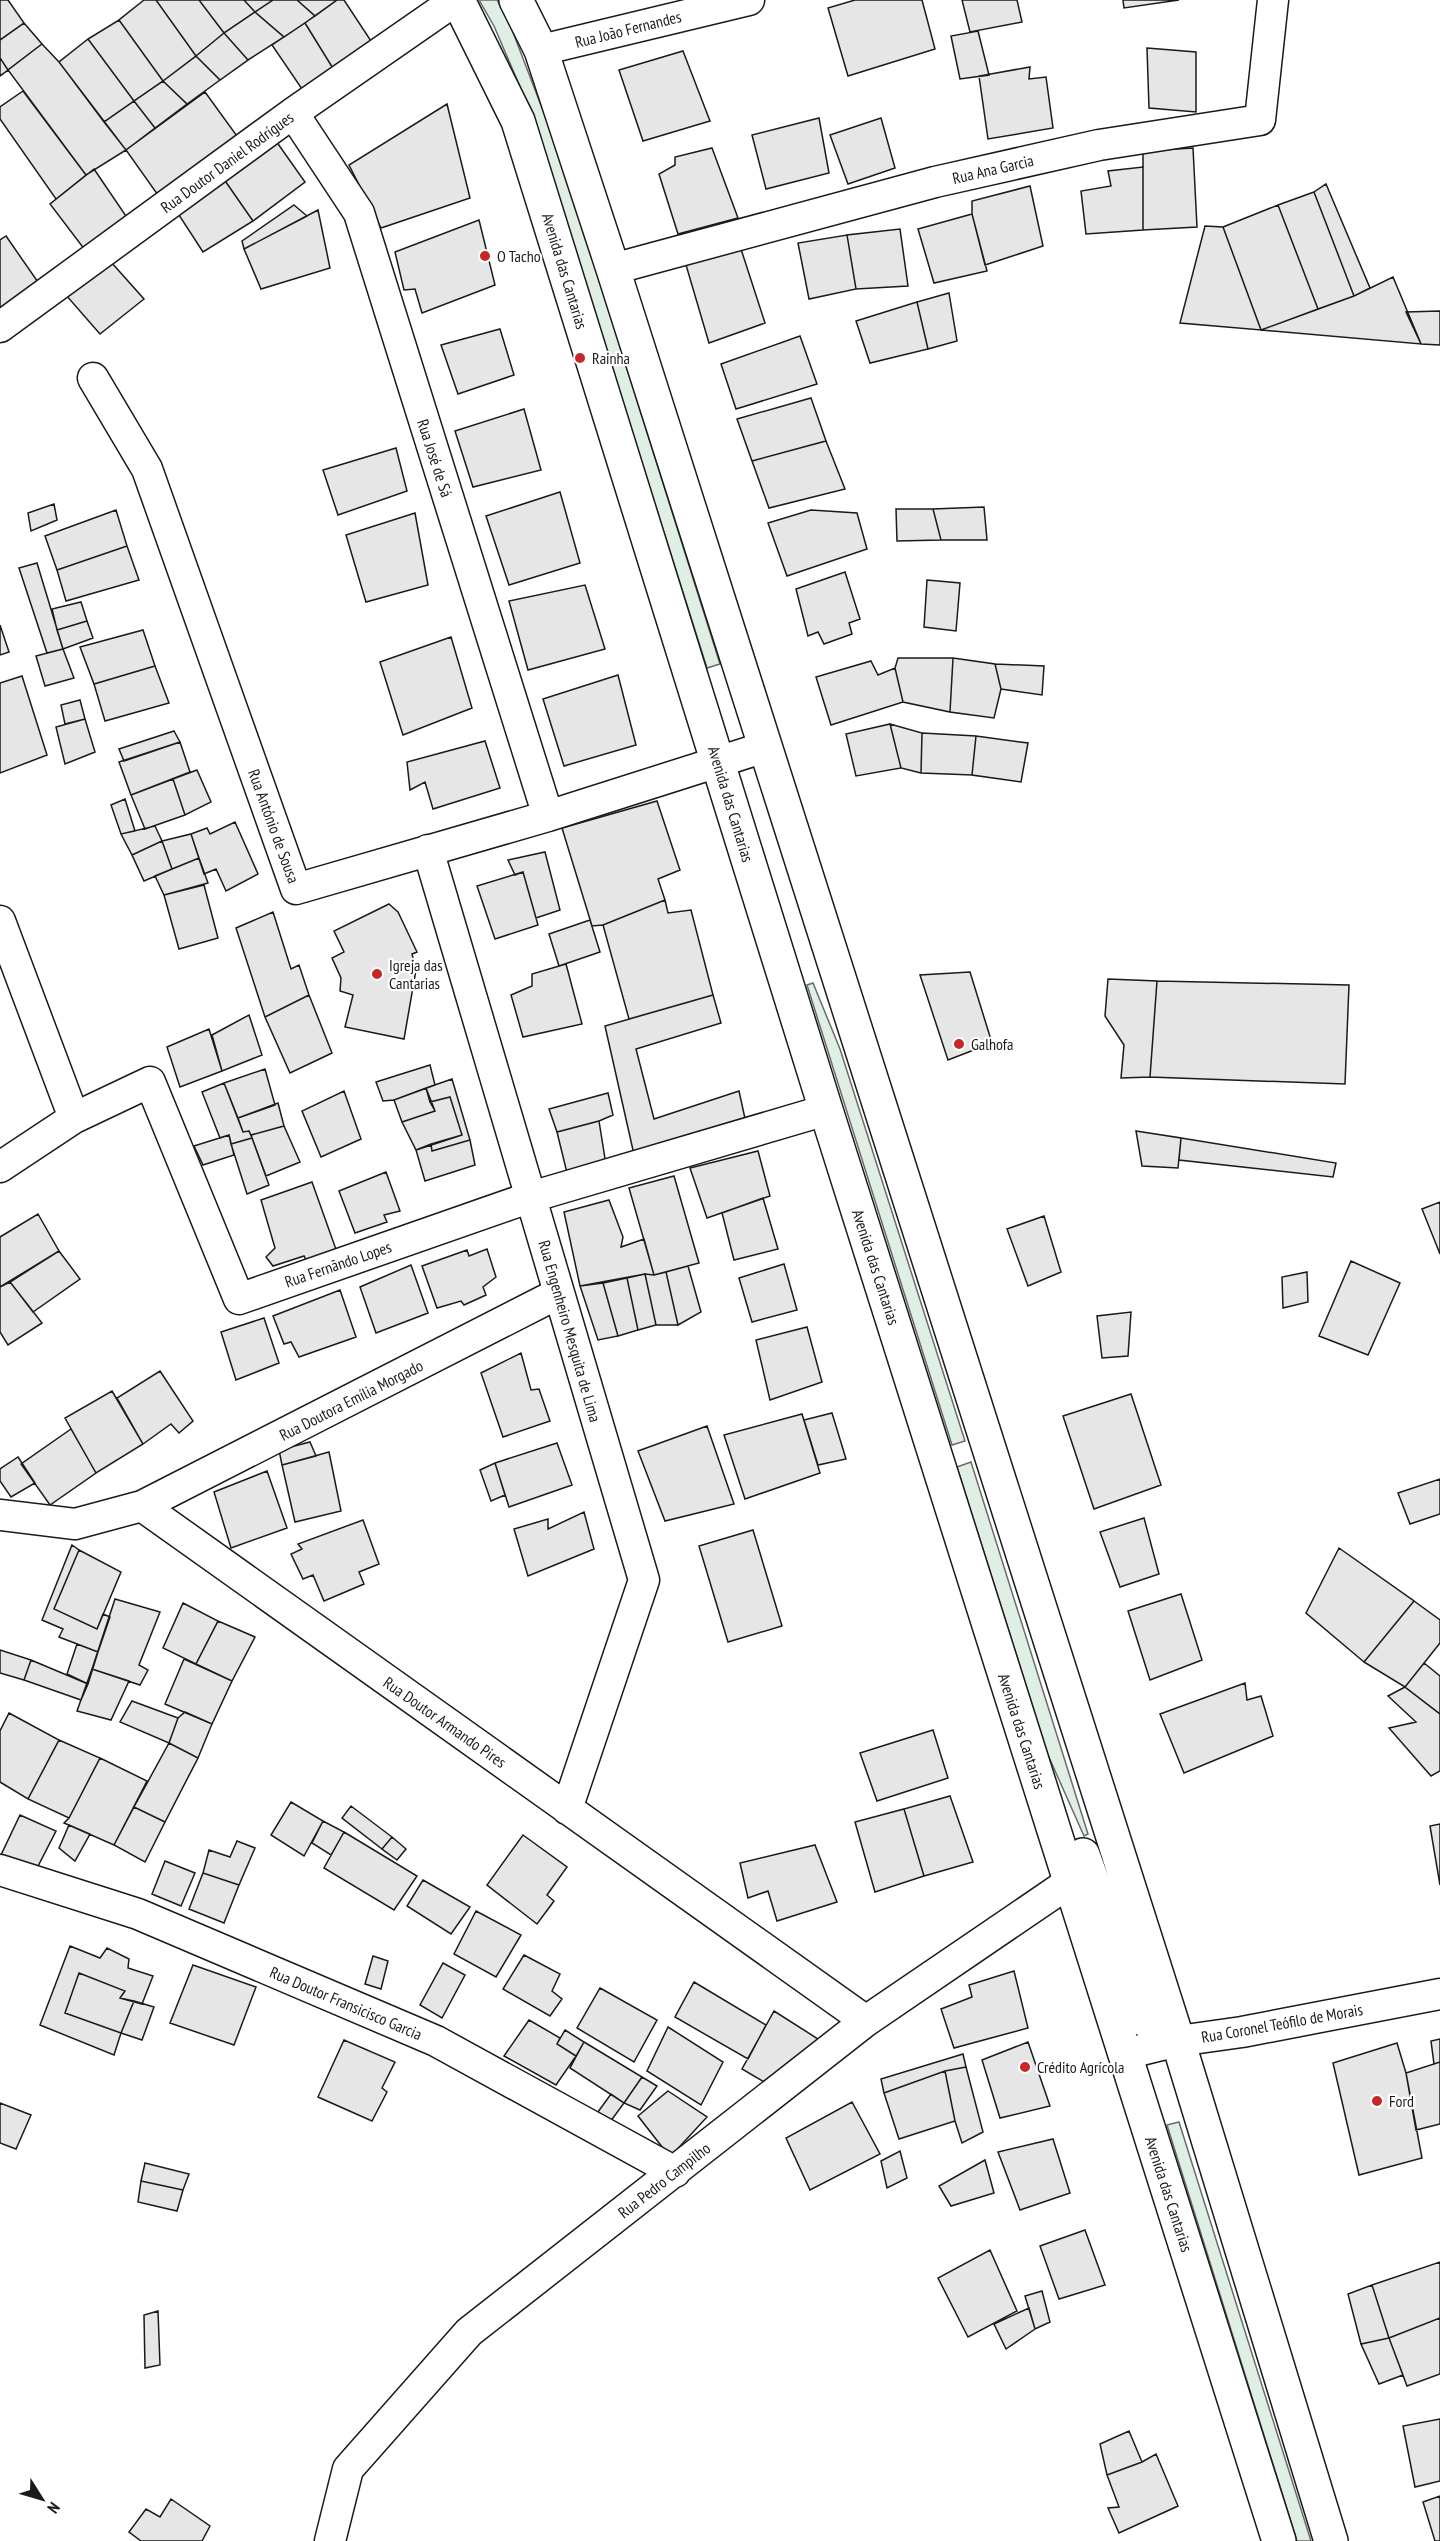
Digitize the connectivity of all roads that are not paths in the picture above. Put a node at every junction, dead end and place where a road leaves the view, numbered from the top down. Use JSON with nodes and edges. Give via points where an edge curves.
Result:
{"nodes":[{"id":1,"x":457,"y":0,"type":"edge"},
{"id":2,"x":516,"y":0,"type":"edge"},
{"id":3,"x":749,"y":0,"type":"edge"},
{"id":4,"x":1273,"y":0,"type":"edge"},
{"id":5,"x":542,"y":50,"type":"junction"},
{"id":6,"x":293,"y":113,"type":"junction"},
{"id":7,"x":613,"y":268,"type":"junction"},
{"id":8,"x":0,"y":327,"type":"edge"},
{"id":9,"x":93,"y":378,"type":"dead end"},
{"id":10,"x":765,"y":747,"type":"junction"},
{"id":11,"x":717,"y":760,"type":"junction"},
{"id":12,"x":548,"y":816,"type":"junction"},
{"id":13,"x":428,"y":850,"type":"junction"},
{"id":14,"x":0,"y":921,"type":"edge"},
{"id":15,"x":826,"y":1110,"type":"junction"},
{"id":16,"x":74,"y":1118,"type":"junction"},
{"id":17,"x":0,"y":1167,"type":"edge"},
{"id":18,"x":531,"y":1197,"type":"junction"},
{"id":19,"x":559,"y":1293,"type":"junction"},
{"id":20,"x":142,"y":1506,"type":"junction"},
{"id":21,"x":0,"y":1515,"type":"edge"},
{"id":22,"x":1043,"y":1797,"type":"junction"},
{"id":23,"x":567,"y":1809,"type":"junction"},
{"id":24,"x":0,"y":1870,"type":"edge"},
{"id":25,"x":1070,"y":1882,"type":"junction"},
{"id":26,"x":1440,"y":1994,"type":"edge"},
{"id":27,"x":866,"y":2021,"type":"junction"},
{"id":28,"x":1178,"y":2041,"type":"junction"},
{"id":29,"x":1125,"y":2054,"type":"junction"},
{"id":30,"x":675,"y":2172,"type":"junction"},
{"id":31,"x":330,"y":2541,"type":"edge"},
{"id":32,"x":1279,"y":2541,"type":"edge"},
{"id":33,"x":1331,"y":2541,"type":"edge"}],
"edges":[{"from":1,"to":6,"type":"street","name":"Rua Doutor Daniel Rodrígues"},
{"from":1,"to":11,"type":"main road","name":"Avenida das Cantarias","via":[[518,121]]},
{"from":2,"to":5,"type":"main road"},
{"from":3,"to":5,"type":"street","name":"Rua João Fernandes"},
{"from":4,"to":7,"type":"street","name":"Rua Ana Garcia","via":[[1260,120],[1099,145],[946,179]]},
{"from":5,"to":7,"type":"main road"},
{"from":6,"to":8,"type":"street","name":"Rua Doutor Daniel Rodrígues"},
{"from":6,"to":12,"type":"street","name":"Rua José de Sá","via":[[358,213]]},
{"from":7,"to":10,"type":"main road"},
{"from":9,"to":13,"type":"street","name":"Rua António de Sousa","via":[[147,469],[296,889]]},
{"from":10,"to":11,"type":"street","name":"Rua António de Sousa"},
{"from":10,"to":28,"type":"main road"},
{"from":11,"to":12,"type":"street","name":"Rua António de Sousa"},
{"from":11,"to":15,"type":"main road","name":"Avenida das Cantarias"},
{"from":12,"to":13,"type":"street","name":"Rua António de Sousa"},
{"from":13,"to":18,"type":"street","name":"Rua Engenheiro Mesquita de Lima"},
{"from":14,"to":16,"type":"street"},
{"from":15,"to":18,"type":"street","name":"Rua Fernãndo Lopes"},
{"from":15,"to":22,"type":"main road","name":"Avenida das Cantarias"},
{"from":16,"to":17,"type":"street","name":"Rua Fernãndo Lopes"},
{"from":16,"to":18,"type":"street","name":"Rua Fernãndo Lopes","via":[[150,1082],[239,1299]]},
{"from":18,"to":19,"type":"street","name":"Rua Engenheiro Mesquita de Lima"},
{"from":19,"to":20,"type":"street","name":"Rua Doutora Emília Morgado"},
{"from":19,"to":23,"type":"street","name":"Rua Engenheiro Mesquita de Lima","via":[[644,1580]]},
{"from":20,"to":21,"type":"street","via":[[75,1524]]},
{"from":20,"to":23,"type":"street","name":"Rua Doutor Armando Pires"},
{"from":22,"to":25,"type":"main road","name":"Avenida das Cantarias"},
{"from":22,"to":28,"type":"main road","via":[[1086,1860],[1142,2018]]},
{"from":23,"to":27,"type":"street","name":"Rua Doutor Armando Pires"},
{"from":24,"to":30,"type":"street","name":"Rua Doutor Fransicisco Garcia","via":[[138,1914],[436,2041]]},
{"from":25,"to":27,"type":"street","name":"Rua Pedro Campilho"},
{"from":25,"to":29,"type":"main road","name":"Avenida das Cantarias"},
{"from":26,"to":28,"type":"street","name":"Rua Coronel Teófilo de Morais"},
{"from":27,"to":30,"type":"street","name":"Rua Pedro Campilho"},
{"from":28,"to":29,"type":"street","name":"Rua Coronel Teófilo de Morais"},
{"from":28,"to":33,"type":"main road"},
{"from":29,"to":32,"type":"main road","name":"Avenida das Cantarias"},
{"from":30,"to":31,"type":"street","name":"Rua Pedro Campilho","via":[[469,2332],[348,2469]]}]}
